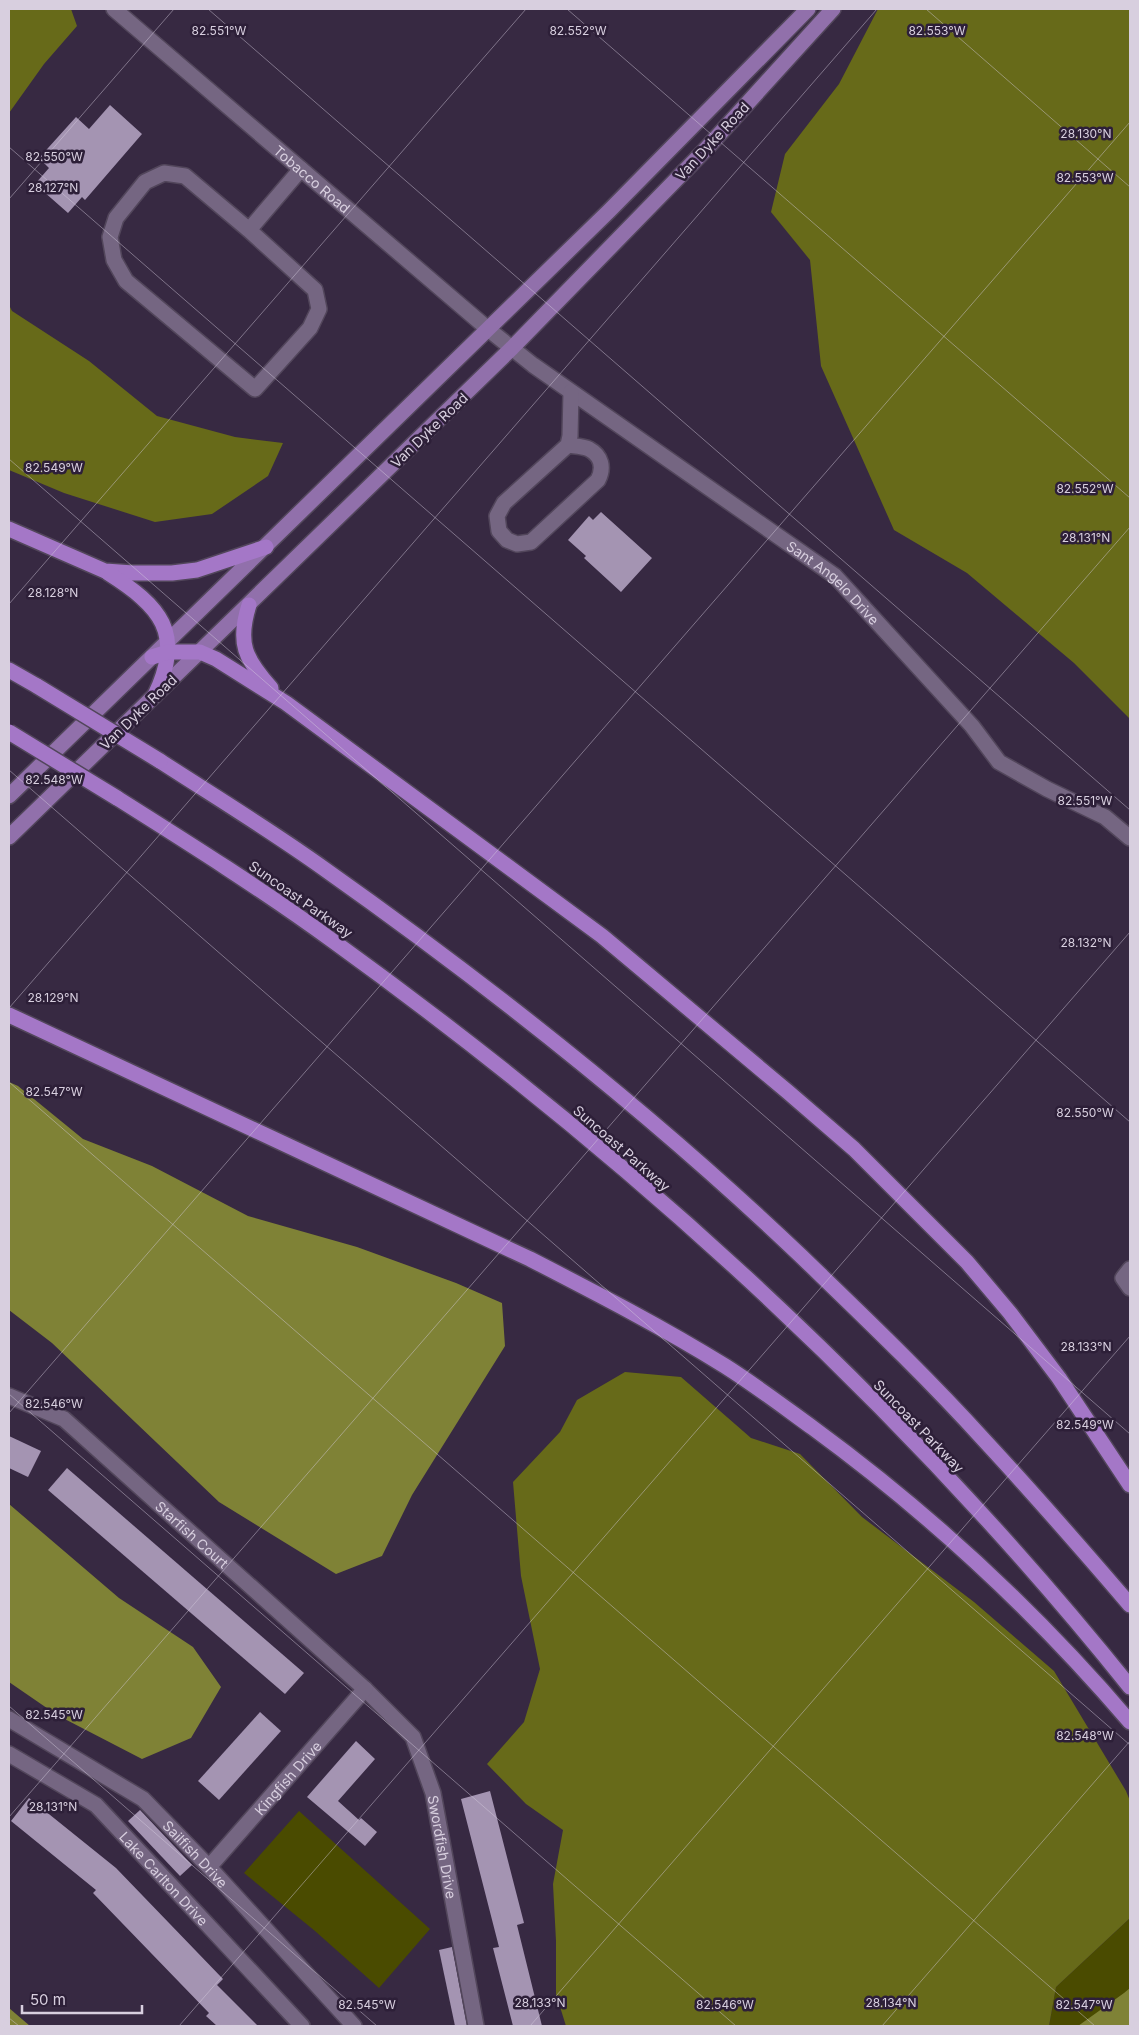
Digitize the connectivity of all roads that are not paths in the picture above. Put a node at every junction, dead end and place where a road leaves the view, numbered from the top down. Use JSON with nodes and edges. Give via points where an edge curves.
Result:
{"nodes":[{"id":1,"x":114,"y":9,"type":"edge"},
{"id":2,"x":808,"y":9,"type":"edge"},
{"id":3,"x":833,"y":9,"type":"edge"},
{"id":4,"x":301,"y":169,"type":"junction"},
{"id":5,"x":249,"y":230,"type":"junction"},
{"id":6,"x":488,"y":329,"type":"junction"},
{"id":7,"x":512,"y":348,"type":"junction"},
{"id":8,"x":571,"y":392,"type":"junction"},
{"id":9,"x":568,"y":445,"type":"junction"},
{"id":10,"x":9,"y":529,"type":"edge"},
{"id":11,"x":266,"y":546,"type":"junction"},
{"id":12,"x":105,"y":571,"type":"junction"},
{"id":13,"x":250,"y":605,"type":"junction"},
{"id":14,"x":168,"y":647,"type":"junction"},
{"id":15,"x":200,"y":652,"type":"junction"},
{"id":16,"x":152,"y":657,"type":"joint"},
{"id":17,"x":9,"y":670,"type":"edge"},
{"id":18,"x":154,"y":696,"type":"junction"},
{"id":19,"x":286,"y":703,"type":"junction"},
{"id":20,"x":9,"y":732,"type":"edge"},
{"id":21,"x":9,"y":796,"type":"edge"},
{"id":22,"x":9,"y":837,"type":"edge"},
{"id":23,"x":1130,"y":838,"type":"edge"},
{"id":24,"x":9,"y":1015,"type":"edge"},
{"id":25,"x":1130,"y":1269,"type":"edge"},
{"id":26,"x":1130,"y":1288,"type":"edge"},
{"id":27,"x":9,"y":1396,"type":"edge"},
{"id":28,"x":1130,"y":1485,"type":"edge"},
{"id":29,"x":1130,"y":1605,"type":"edge"},
{"id":30,"x":1130,"y":1687,"type":"edge"},
{"id":31,"x":365,"y":1689,"type":"junction"},
{"id":32,"x":9,"y":1719,"type":"edge"},
{"id":33,"x":1130,"y":1722,"type":"edge"},
{"id":34,"x":9,"y":1754,"type":"edge"},
{"id":35,"x":209,"y":1867,"type":"junction"},
{"id":36,"x":302,"y":2026,"type":"edge"},
{"id":37,"x":354,"y":2026,"type":"edge"},
{"id":38,"x":476,"y":2026,"type":"edge"}],
"edges":[{"from":1,"to":4,"type":"street","name":"Tobacco Road"},
{"from":2,"to":6,"type":"main road","name":"Van Dyke Road"},
{"from":3,"to":7,"type":"main road","name":"Van Dyke Road","via":[[698,157]]},
{"from":4,"to":5,"type":"street"},
{"from":4,"to":6,"type":"street","name":"Tobacco Road"},
{"from":5,"to":5,"type":"street","via":[[315,290],[318,309],[310,328],[255,389],[126,281],[114,260],[110,237],[116,218],[145,182],[164,173],[185,176]]},
{"from":6,"to":7,"type":"street","name":"Tobacco Road"},
{"from":6,"to":11,"type":"main road","name":"Van Dyke Road"},
{"from":7,"to":8,"type":"street","name":"Sant Angelo Drive"},
{"from":7,"to":13,"type":"main road","name":"Van Dyke Road"},
{"from":8,"to":9,"type":"street"},
{"from":8,"to":23,"type":"street","name":"Sant Angelo Drive","via":[[835,576],[972,726],[999,762],[1047,790],[1105,817]]},
{"from":9,"to":9,"type":"street","via":[[504,503],[498,516],[499,531],[507,540],[517,544],[531,542],[598,480],[603,471],[601,461],[589,449]]},
{"from":10,"to":12,"type":"highway"},
{"from":11,"to":12,"type":"highway","via":[[197,570],[162,573]]},
{"from":11,"to":14,"type":"main road","name":"Van Dyke Road"},
{"from":12,"to":14,"type":"highway","via":[[149,603],[162,621]]},
{"from":13,"to":15,"type":"main road","name":"Van Dyke Road"},
{"from":13,"to":19,"type":"highway","via":[[243,632],[246,654],[257,672]]},
{"from":14,"to":15,"type":"highway"},
{"from":14,"to":16,"type":"highway"},
{"from":14,"to":18,"type":"highway","via":[[162,681]]},
{"from":15,"to":18,"type":"main road","name":"Van Dyke Road"},
{"from":15,"to":19,"type":"highway"},
{"from":16,"to":21,"type":"main road"},
{"from":17,"to":29,"type":"highway","bridge":true,"via":[[160,761],[322,867],[515,1011],[624,1099],[799,1255],[956,1411]]},
{"from":18,"to":22,"type":"main road","name":"Van Dyke Road"},
{"from":19,"to":28,"type":"highway","via":[[602,936],[854,1149],[954,1248],[1010,1313],[1059,1378]]},
{"from":20,"to":30,"type":"highway","name":"Suncoast Parkway","bridge":true,"via":[[223,865],[331,939],[561,1116],[781,1312],[898,1425],[1088,1635]]},
{"from":24,"to":33,"type":"highway","via":[[530,1259],[614,1302],[726,1367],[898,1492],[1048,1632]]},
{"from":25,"to":26,"type":"street","via":[[1123,1278]]},
{"from":27,"to":31,"type":"street","name":"Starfish Court","via":[[64,1419]]},
{"from":31,"to":35,"type":"street","name":"Kingfish Drive"},
{"from":31,"to":38,"type":"street","name":"Swordfish Drive","via":[[413,1737],[433,1794]]},
{"from":32,"to":35,"type":"street","name":"Sailfish Drive","via":[[144,1798]]},
{"from":34,"to":36,"type":"street","name":"Lake Carlton Drive","via":[[96,1805]]},
{"from":35,"to":37,"type":"street","name":"Sailfish Drive"}]}
